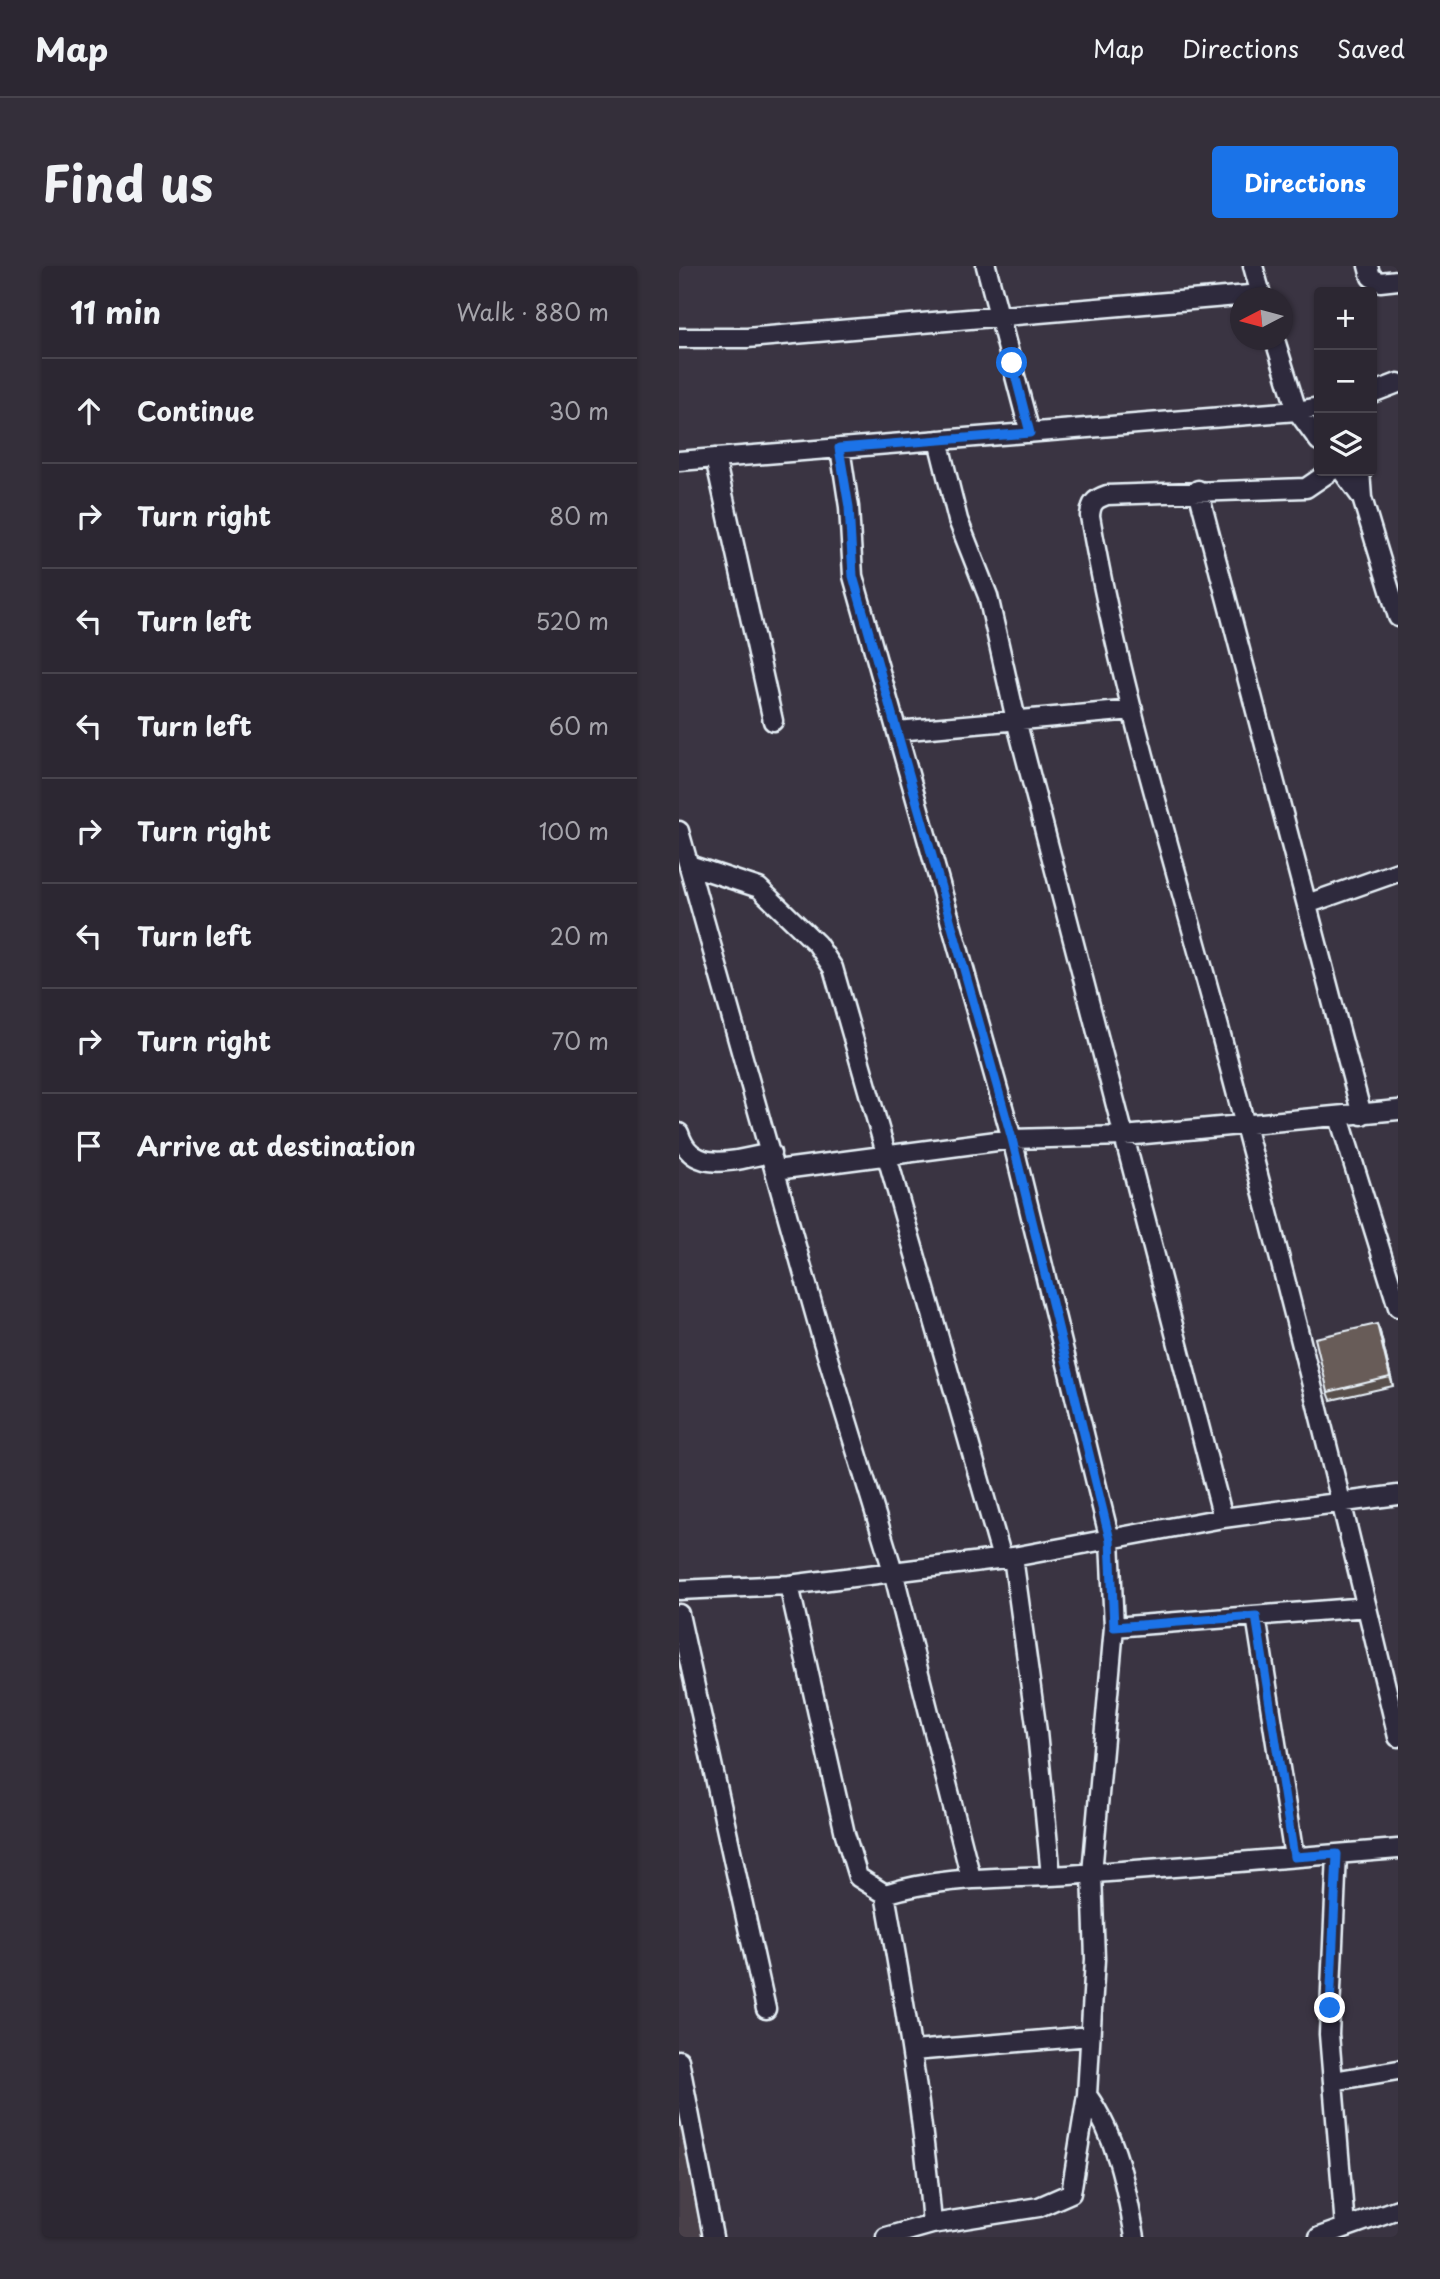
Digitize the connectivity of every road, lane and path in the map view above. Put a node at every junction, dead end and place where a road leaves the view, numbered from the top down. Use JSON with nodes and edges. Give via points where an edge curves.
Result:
{"nodes":[{"id":1,"x":986,"y":266,"type":"edge"},
{"id":2,"x":1253,"y":266,"type":"edge"},
{"id":3,"x":1368,"y":266,"type":"edge"},
{"id":4,"x":1398,"y":280,"type":"edge"},
{"id":5,"x":1259,"y":287,"type":"edge"},
{"id":6,"x":1230,"y":298,"type":"edge"},
{"id":7,"x":1001,"y":316,"type":"junction"},
{"id":8,"x":679,"y":338,"type":"edge"},
{"id":9,"x":1278,"y":350,"type":"edge"},
{"id":10,"x":1398,"y":383,"type":"edge"},
{"id":11,"x":1377,"y":391,"type":"edge"},
{"id":12,"x":1314,"y":408,"type":"edge"},
{"id":13,"x":1297,"y":411,"type":"junction"},
{"id":14,"x":1030,"y":433,"type":"junction"},
{"id":15,"x":1314,"y":434,"type":"edge"},
{"id":16,"x":938,"y":440,"type":"junction"},
{"id":17,"x":839,"y":448,"type":"junction"},
{"id":18,"x":715,"y":458,"type":"junction"},
{"id":19,"x":679,"y":461,"type":"edge"},
{"id":20,"x":1324,"y":476,"type":"edge"},
{"id":21,"x":1346,"y":476,"type":"edge"},
{"id":22,"x":1360,"y":476,"type":"edge"},
{"id":23,"x":1198,"y":490,"type":"junction"},
{"id":24,"x":1362,"y":498,"type":"junction"},
{"id":25,"x":1398,"y":617,"type":"edge"},
{"id":26,"x":1133,"y":710,"type":"junction"},
{"id":27,"x":1016,"y":720,"type":"junction"},
{"id":28,"x":773,"y":721,"type":"dead end"},
{"id":29,"x":897,"y":731,"type":"junction"},
{"id":30,"x":679,"y":831,"type":"edge"},
{"id":31,"x":689,"y":865,"type":"junction"},
{"id":32,"x":1398,"y":872,"type":"edge"},
{"id":33,"x":1307,"y":904,"type":"junction"},
{"id":34,"x":1398,"y":1110,"type":"edge"},
{"id":35,"x":1362,"y":1115,"type":"junction"},
{"id":36,"x":1339,"y":1117,"type":"junction"},
{"id":37,"x":1246,"y":1127,"type":"junction"},
{"id":38,"x":679,"y":1133,"type":"edge"},
{"id":39,"x":1124,"y":1136,"type":"junction"},
{"id":40,"x":1012,"y":1139,"type":"junction"},
{"id":41,"x":884,"y":1154,"type":"junction"},
{"id":42,"x":773,"y":1161,"type":"junction"},
{"id":43,"x":1398,"y":1307,"type":"edge"},
{"id":44,"x":1398,"y":1495,"type":"edge"},
{"id":45,"x":1343,"y":1504,"type":"junction"},
{"id":46,"x":1223,"y":1518,"type":"junction"},
{"id":47,"x":1110,"y":1540,"type":"junction"},
{"id":48,"x":1008,"y":1557,"type":"junction"},
{"id":49,"x":894,"y":1572,"type":"junction"},
{"id":50,"x":789,"y":1585,"type":"junction"},
{"id":51,"x":679,"y":1590,"type":"edge"},
{"id":52,"x":1367,"y":1607,"type":"junction"},
{"id":53,"x":679,"y":1614,"type":"edge"},
{"id":54,"x":1256,"y":1616,"type":"junction"},
{"id":55,"x":1114,"y":1627,"type":"junction"},
{"id":56,"x":1398,"y":1737,"type":"edge"},
{"id":57,"x":1398,"y":1849,"type":"edge"},
{"id":58,"x":1337,"y":1854,"type":"junction"},
{"id":59,"x":1294,"y":1857,"type":"junction"},
{"id":60,"x":1091,"y":1873,"type":"junction"},
{"id":61,"x":1051,"y":1876,"type":"junction"},
{"id":62,"x":971,"y":1878,"type":"junction"},
{"id":63,"x":885,"y":1895,"type":"junction"},
{"id":64,"x":766,"y":2009,"type":"dead end"},
{"id":65,"x":1090,"y":2036,"type":"junction"},
{"id":66,"x":913,"y":2052,"type":"junction"},
{"id":67,"x":679,"y":2060,"type":"edge"},
{"id":68,"x":1398,"y":2070,"type":"edge"},
{"id":69,"x":1333,"y":2081,"type":"junction"},
{"id":70,"x":1087,"y":2095,"type":"junction"},
{"id":71,"x":1398,"y":2209,"type":"edge"},
{"id":72,"x":932,"y":2224,"type":"junction"},
{"id":73,"x":1345,"y":2227,"type":"junction"},
{"id":74,"x":713,"y":2237,"type":"edge"},
{"id":75,"x":886,"y":2237,"type":"edge"},
{"id":76,"x":1135,"y":2237,"type":"edge"},
{"id":77,"x":1319,"y":2237,"type":"edge"}],
"edges":[{"from":1,"to":7,"type":"street"},
{"from":2,"to":5,"type":"street"},
{"from":3,"to":4,"type":"street","via":[[1371,277],[1380,282]]},
{"from":6,"to":7,"type":"street"},
{"from":7,"to":8,"type":"street","via":[[747,338]]},
{"from":7,"to":14,"type":"street"},
{"from":9,"to":13,"type":"street"},
{"from":10,"to":11,"type":"street"},
{"from":12,"to":13,"type":"street"},
{"from":13,"to":14,"type":"street"},
{"from":13,"to":15,"type":"street"},
{"from":14,"to":16,"type":"street"},
{"from":16,"to":17,"type":"street"},
{"from":16,"to":27,"type":"street","via":[[958,520],[988,596]]},
{"from":17,"to":18,"type":"street"},
{"from":17,"to":29,"type":"street","via":[[849,507],[853,576]]},
{"from":18,"to":19,"type":"street"},
{"from":18,"to":28,"type":"street"},
{"from":20,"to":23,"type":"street","via":[[1306,488]]},
{"from":21,"to":24,"type":"street"},
{"from":22,"to":24,"type":"street"},
{"from":23,"to":26,"type":"street","via":[[1107,495],[1091,506]]},
{"from":23,"to":33,"type":"street"},
{"from":24,"to":25,"type":"street"},
{"from":26,"to":27,"type":"street"},
{"from":26,"to":37,"type":"street"},
{"from":27,"to":29,"type":"street"},
{"from":27,"to":39,"type":"street"},
{"from":29,"to":40,"type":"street"},
{"from":30,"to":31,"type":"street"},
{"from":31,"to":41,"type":"street","via":[[759,888],[826,954]]},
{"from":31,"to":42,"type":"street"},
{"from":32,"to":33,"type":"street"},
{"from":33,"to":35,"type":"street"},
{"from":34,"to":35,"type":"street"},
{"from":35,"to":36,"type":"street"},
{"from":36,"to":37,"type":"street"},
{"from":36,"to":43,"type":"street"},
{"from":37,"to":39,"type":"street"},
{"from":37,"to":45,"type":"street"},
{"from":38,"to":42,"type":"street","via":[[690,1154],[702,1162]]},
{"from":39,"to":40,"type":"street"},
{"from":39,"to":46,"type":"street"},
{"from":40,"to":41,"type":"street"},
{"from":40,"to":47,"type":"street"},
{"from":41,"to":42,"type":"street"},
{"from":41,"to":48,"type":"street"},
{"from":42,"to":49,"type":"street"},
{"from":44,"to":45,"type":"street"},
{"from":45,"to":46,"type":"street"},
{"from":45,"to":52,"type":"street"},
{"from":46,"to":47,"type":"street"},
{"from":47,"to":48,"type":"street"},
{"from":47,"to":55,"type":"street"},
{"from":48,"to":49,"type":"street"},
{"from":48,"to":61,"type":"street","via":[[1037,1732]]},
{"from":49,"to":50,"type":"street"},
{"from":49,"to":62,"type":"street"},
{"from":50,"to":51,"type":"street"},
{"from":50,"to":63,"type":"street","via":[[858,1877]]},
{"from":52,"to":54,"type":"street"},
{"from":52,"to":56,"type":"street"},
{"from":53,"to":64,"type":"street"},
{"from":54,"to":55,"type":"street"},
{"from":54,"to":59,"type":"street"},
{"from":55,"to":60,"type":"street"},
{"from":57,"to":58,"type":"street"},
{"from":58,"to":59,"type":"street"},
{"from":58,"to":69,"type":"street","via":[[1329,2034]]},
{"from":59,"to":60,"type":"street"},
{"from":60,"to":61,"type":"street"},
{"from":60,"to":65,"type":"street","via":[[1095,1958]]},
{"from":61,"to":62,"type":"street"},
{"from":62,"to":63,"type":"street","via":[[914,1885]]},
{"from":63,"to":66,"type":"street"},
{"from":65,"to":66,"type":"street"},
{"from":65,"to":70,"type":"street"},
{"from":66,"to":72,"type":"street"},
{"from":67,"to":74,"type":"street"},
{"from":68,"to":69,"type":"street"},
{"from":69,"to":73,"type":"street"},
{"from":70,"to":72,"type":"street","via":[[1071,2193],[1028,2209]]},
{"from":70,"to":76,"type":"street","via":[[1103,2118],[1119,2160]]},
{"from":71,"to":73,"type":"street"},
{"from":72,"to":75,"type":"street"},
{"from":73,"to":77,"type":"street"}]}
